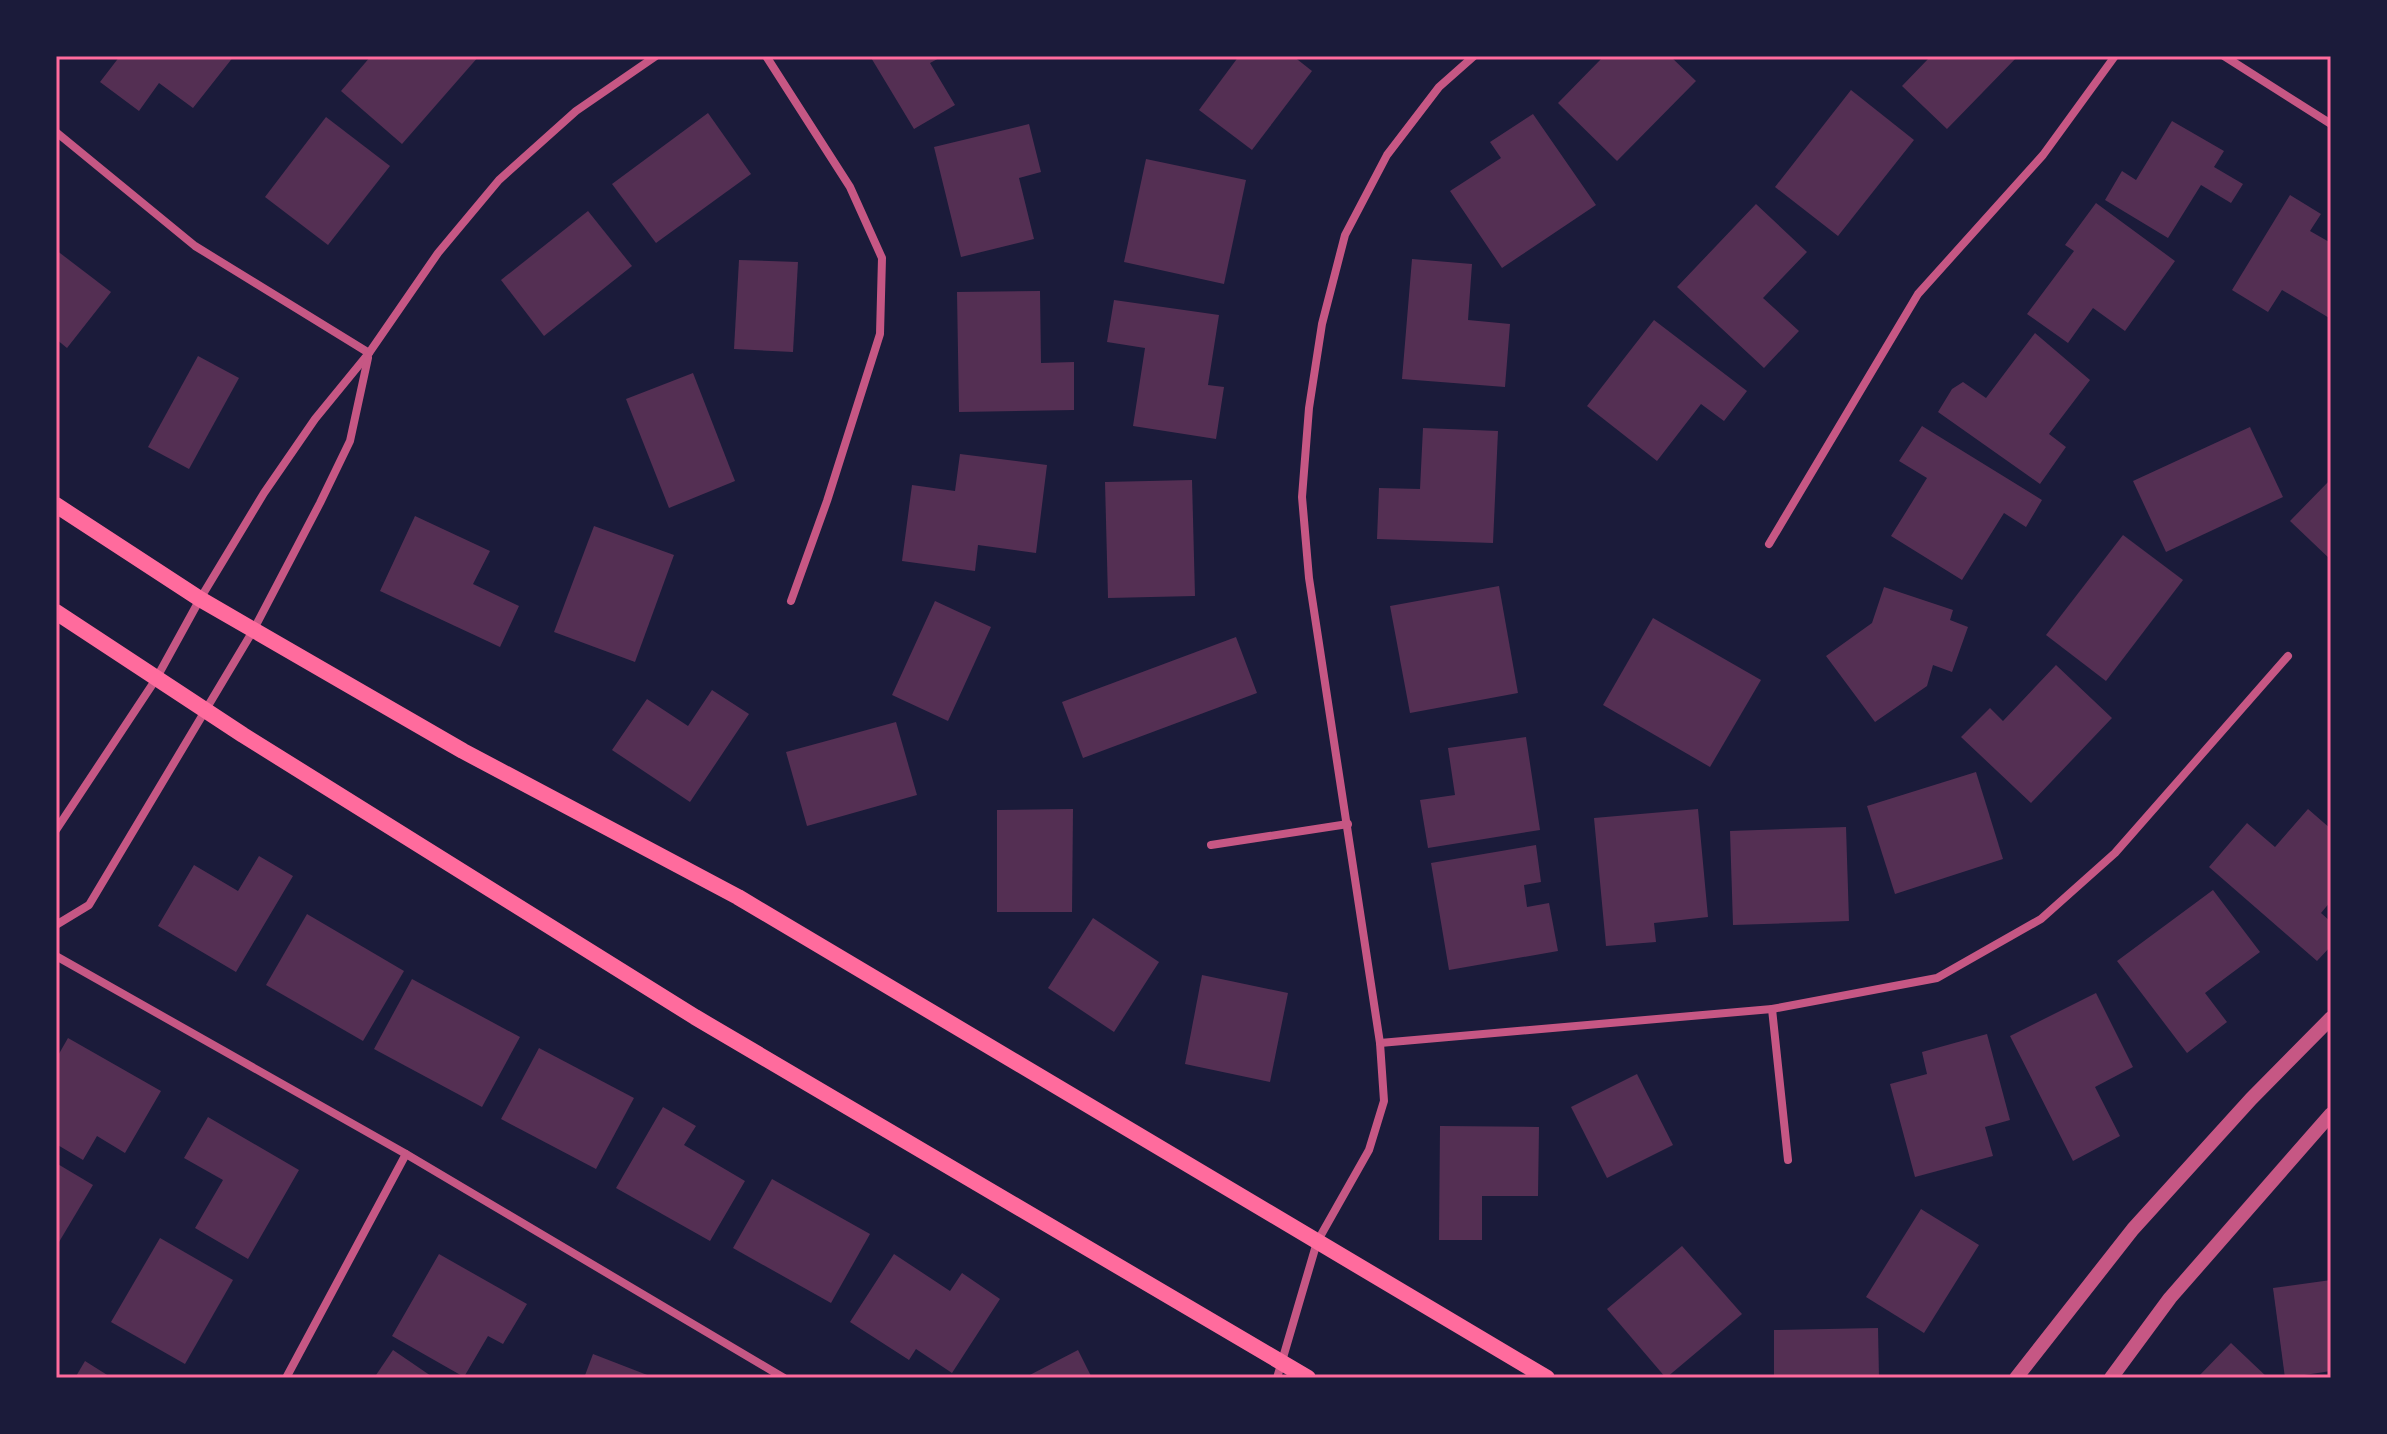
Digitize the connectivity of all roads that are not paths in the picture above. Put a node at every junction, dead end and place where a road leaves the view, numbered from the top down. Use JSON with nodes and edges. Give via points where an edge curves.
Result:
{"nodes":[{"id":1,"x":656,"y":56,"type":"edge"},
{"id":2,"x":766,"y":56,"type":"edge"},
{"id":3,"x":1474,"y":56,"type":"edge"},
{"id":4,"x":2115,"y":56,"type":"edge"},
{"id":5,"x":2224,"y":56,"type":"edge"},
{"id":6,"x":2331,"y":124,"type":"edge"},
{"id":7,"x":56,"y":132,"type":"edge"},
{"id":8,"x":369,"y":353,"type":"junction"},
{"id":9,"x":56,"y":505,"type":"edge"},
{"id":10,"x":1769,"y":544,"type":"dead end"},
{"id":11,"x":200,"y":599,"type":"junction"},
{"id":12,"x":791,"y":601,"type":"dead end"},
{"id":13,"x":56,"y":612,"type":"edge"},
{"id":14,"x":254,"y":629,"type":"junction"},
{"id":15,"x":2288,"y":656,"type":"dead end"},
{"id":16,"x":156,"y":679,"type":"junction"},
{"id":17,"x":205,"y":709,"type":"junction"},
{"id":18,"x":1348,"y":824,"type":"junction"},
{"id":19,"x":56,"y":830,"type":"edge"},
{"id":20,"x":1211,"y":845,"type":"dead end"},
{"id":21,"x":56,"y":925,"type":"edge"},
{"id":22,"x":56,"y":956,"type":"edge"},
{"id":23,"x":1772,"y":1009,"type":"junction"},
{"id":24,"x":2331,"y":1018,"type":"edge"},
{"id":25,"x":1380,"y":1043,"type":"junction"},
{"id":26,"x":2331,"y":1114,"type":"edge"},
{"id":27,"x":406,"y":1154,"type":"junction"},
{"id":28,"x":1788,"y":1160,"type":"dead end"},
{"id":29,"x":1317,"y":1242,"type":"junction"},
{"id":30,"x":1279,"y":1370,"type":"edge"},
{"id":31,"x":286,"y":1378,"type":"edge"},
{"id":32,"x":783,"y":1378,"type":"edge"},
{"id":33,"x":1308,"y":1378,"type":"edge"},
{"id":34,"x":1547,"y":1378,"type":"edge"},
{"id":35,"x":2016,"y":1378,"type":"edge"},
{"id":36,"x":2111,"y":1378,"type":"edge"}],
"edges":[{"from":1,"to":8,"type":"street","via":[[576,111],[499,180],[438,253]]},
{"from":2,"to":12,"type":"street","via":[[850,187],[882,258],[880,334]]},
{"from":3,"to":18,"type":"street","via":[[1439,87],[1387,155],[1345,235],[1322,324],[1302,497],[1309,578]]},
{"from":4,"to":10,"type":"street","via":[[2043,155],[1918,294]]},
{"from":5,"to":6,"type":"street"},
{"from":7,"to":8,"type":"street","via":[[195,246]]},
{"from":8,"to":11,"type":"street","via":[[298,443]]},
{"from":8,"to":14,"type":"street","via":[[350,441]]},
{"from":9,"to":11,"type":"main road"},
{"from":11,"to":14,"type":"main road"},
{"from":11,"to":16,"type":"street"},
{"from":13,"to":16,"type":"main road"},
{"from":14,"to":17,"type":"street"},
{"from":14,"to":29,"type":"main road","via":[[463,751],[738,897]]},
{"from":15,"to":23,"type":"street","via":[[2115,853],[2041,919],[1937,978]]},
{"from":16,"to":17,"type":"main road"},
{"from":16,"to":19,"type":"street"},
{"from":17,"to":21,"type":"street","via":[[89,905]]},
{"from":17,"to":30,"type":"main road","via":[[695,1017]]},
{"from":18,"to":20,"type":"street"},
{"from":18,"to":25,"type":"street"},
{"from":22,"to":27,"type":"street"},
{"from":23,"to":25,"type":"street"},
{"from":23,"to":28,"type":"street"},
{"from":24,"to":35,"type":"street","via":[[2133,1229]]},
{"from":25,"to":29,"type":"street","via":[[1384,1101],[1369,1150]]},
{"from":26,"to":36,"type":"street","via":[[2170,1298]]},
{"from":27,"to":31,"type":"street"},
{"from":27,"to":32,"type":"street"},
{"from":29,"to":30,"type":"street"},
{"from":29,"to":34,"type":"main road"},
{"from":30,"to":33,"type":"main road"}]}
